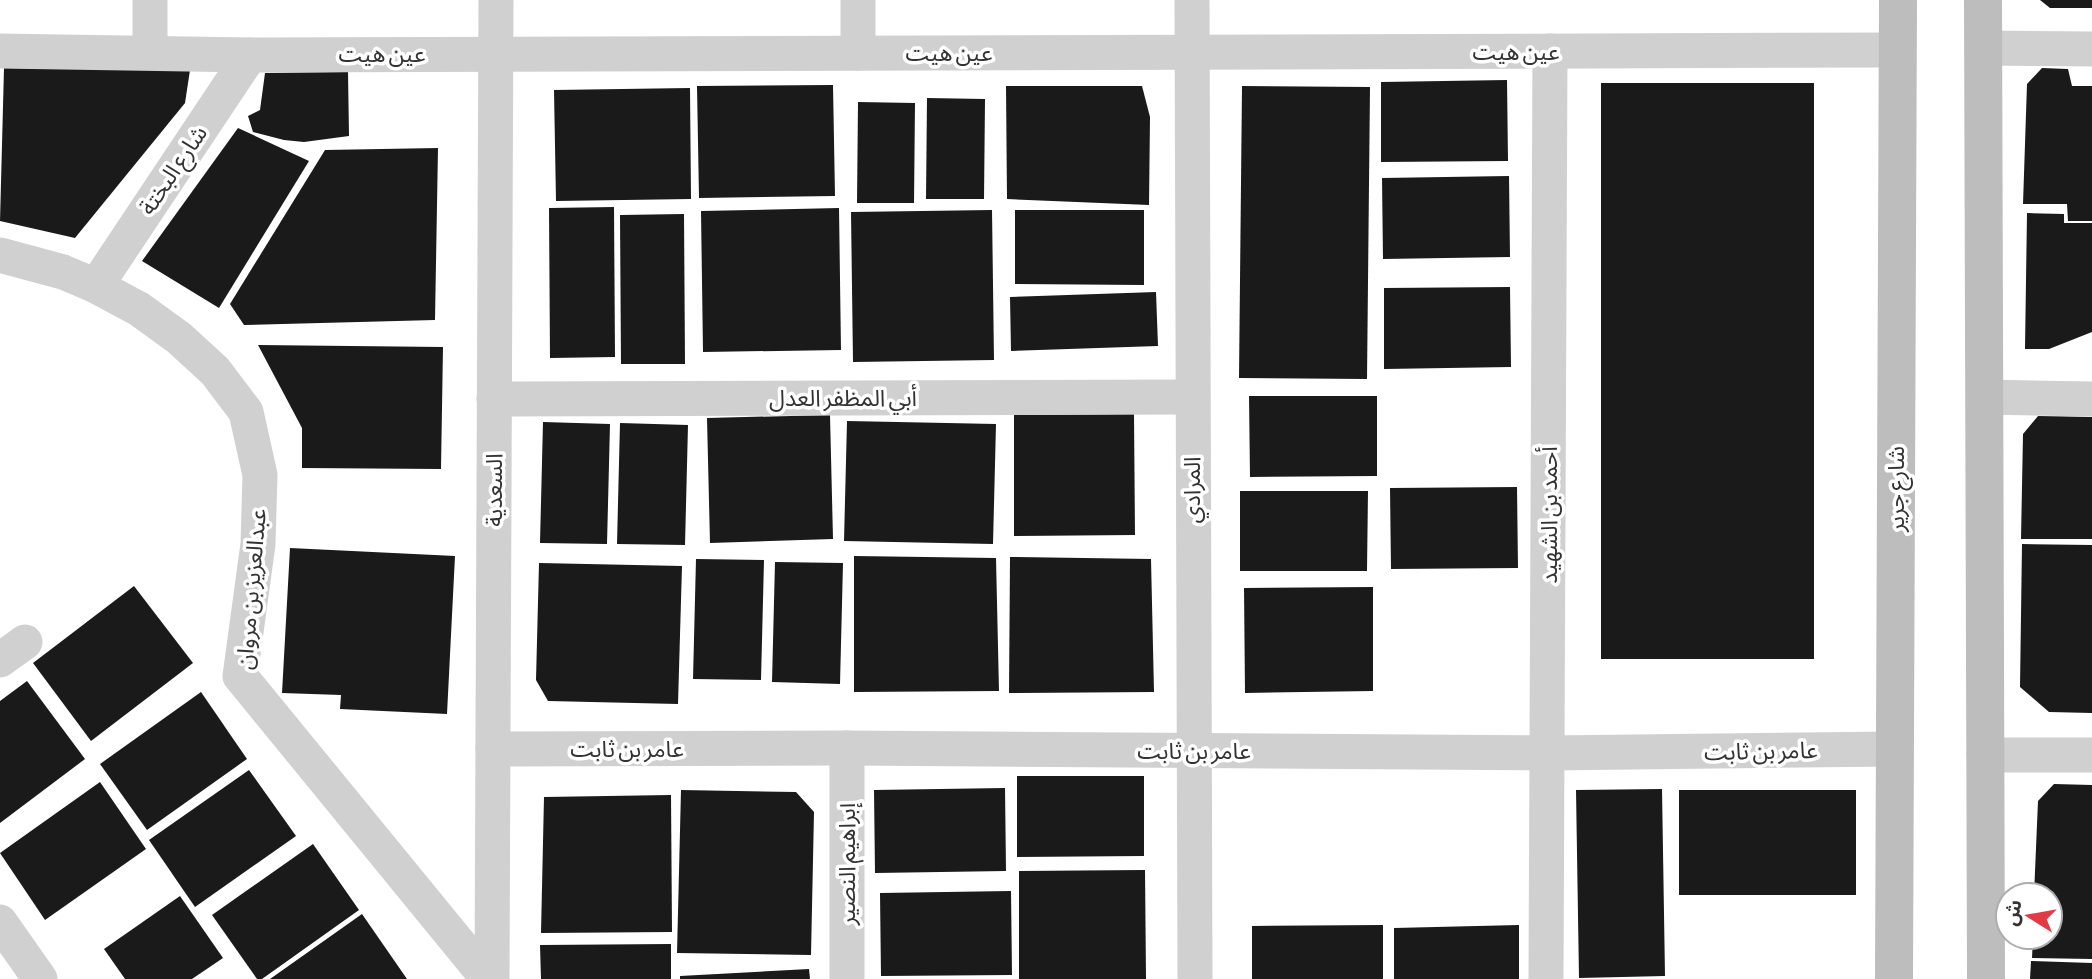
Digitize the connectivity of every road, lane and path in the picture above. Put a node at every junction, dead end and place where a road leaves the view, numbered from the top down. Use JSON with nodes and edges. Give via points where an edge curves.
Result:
{"nodes":[{"id":1,"x":150,"y":0,"type":"edge"},
{"id":2,"x":496,"y":0,"type":"edge"},
{"id":3,"x":858,"y":0,"type":"edge"},
{"id":4,"x":1192,"y":0,"type":"edge"},
{"id":5,"x":1898,"y":0,"type":"edge"},
{"id":6,"x":1983,"y":0,"type":"edge"},
{"id":7,"x":1983,"y":48,"type":"junction"},
{"id":8,"x":2092,"y":49,"type":"edge"},
{"id":9,"x":1898,"y":50,"type":"junction"},
{"id":10,"x":0,"y":51,"type":"edge"},
{"id":11,"x":1550,"y":51,"type":"junction"},
{"id":12,"x":150,"y":52,"type":"junction"},
{"id":13,"x":1192,"y":52,"type":"junction"},
{"id":14,"x":858,"y":53,"type":"junction"},
{"id":15,"x":495,"y":54,"type":"junction"},
{"id":16,"x":250,"y":55,"type":"junction"},
{"id":17,"x":0,"y":255,"type":"edge"},
{"id":18,"x":96,"y":286,"type":"junction"},
{"id":19,"x":1192,"y":397,"type":"junction"},
{"id":20,"x":1984,"y":397,"type":"junction"},
{"id":21,"x":494,"y":399,"type":"junction"},
{"id":22,"x":2092,"y":399,"type":"edge"},
{"id":23,"x":847,"y":748,"type":"junction"},
{"id":24,"x":493,"y":749,"type":"junction"},
{"id":25,"x":1895,"y":749,"type":"junction"},
{"id":26,"x":1194,"y":751,"type":"junction"},
{"id":27,"x":1549,"y":753,"type":"junction"},
{"id":28,"x":1984,"y":755,"type":"junction"},
{"id":29,"x":2092,"y":755,"type":"edge"},
{"id":30,"x":0,"y":922,"type":"edge"},
{"id":31,"x":40,"y":979,"type":"edge"},
{"id":32,"x":490,"y":979,"type":"edge"},
{"id":33,"x":847,"y":979,"type":"edge"},
{"id":34,"x":1195,"y":979,"type":"edge"},
{"id":35,"x":1546,"y":979,"type":"edge"},
{"id":36,"x":1894,"y":979,"type":"edge"},
{"id":37,"x":1986,"y":979,"type":"edge"}],
"edges":[{"from":1,"to":12,"type":"street"},
{"from":2,"to":15,"type":"street","name":"السعدية"},
{"from":3,"to":14,"type":"street"},
{"from":4,"to":13,"type":"street","name":"المرادي"},
{"from":5,"to":9,"type":"main road","name":"شارع جرير"},
{"from":6,"to":7,"type":"main road"},
{"from":7,"to":8,"type":"street"},
{"from":7,"to":20,"type":"main road"},
{"from":9,"to":11,"type":"street","name":"عين هيت"},
{"from":9,"to":25,"type":"main road","name":"شارع جرير"},
{"from":10,"to":12,"type":"street","name":"عين هيت"},
{"from":11,"to":13,"type":"street","name":"عين هيت"},
{"from":11,"to":27,"type":"street","name":"أحمد بن الشهيد"},
{"from":12,"to":16,"type":"street","name":"عين هيت"},
{"from":13,"to":14,"type":"street","name":"عين هيت"},
{"from":13,"to":19,"type":"street","name":"المرادي"},
{"from":14,"to":15,"type":"street","name":"عين هيت"},
{"from":15,"to":16,"type":"street","name":"عين هيت"},
{"from":15,"to":21,"type":"street","name":"السعدية"},
{"from":16,"to":18,"type":"street","name":"شارع البختة"},
{"from":17,"to":18,"type":"street","name":"عبدالعزيز بن مروان"},
{"from":18,"to":32,"type":"street","name":"عبدالعزيز بن مروان","via":[[179,338],[215,371],[246,412],[260,475],[258,544],[240,676]]},
{"from":19,"to":21,"type":"street","name":"أبي المظفر العدل"},
{"from":19,"to":26,"type":"street","name":"المرادي"},
{"from":20,"to":22,"type":"street"},
{"from":20,"to":28,"type":"main road"},
{"from":21,"to":24,"type":"street","name":"السعدية"},
{"from":23,"to":24,"type":"street","name":"عامر بن ثابت"},
{"from":23,"to":26,"type":"street","name":"عامر بن ثابت"},
{"from":23,"to":33,"type":"street","name":"إبراهيم النصير"},
{"from":24,"to":32,"type":"street","name":"السعدية"},
{"from":25,"to":27,"type":"street","name":"عامر بن ثابت"},
{"from":25,"to":36,"type":"main road","name":"شارع جرير"},
{"from":26,"to":27,"type":"street","name":"عامر بن ثابت"},
{"from":26,"to":34,"type":"street","name":"المرادي"},
{"from":27,"to":35,"type":"street","name":"أحمد بن الشهيد"},
{"from":28,"to":29,"type":"street"},
{"from":28,"to":37,"type":"main road"},
{"from":30,"to":31,"type":"street"}]}
